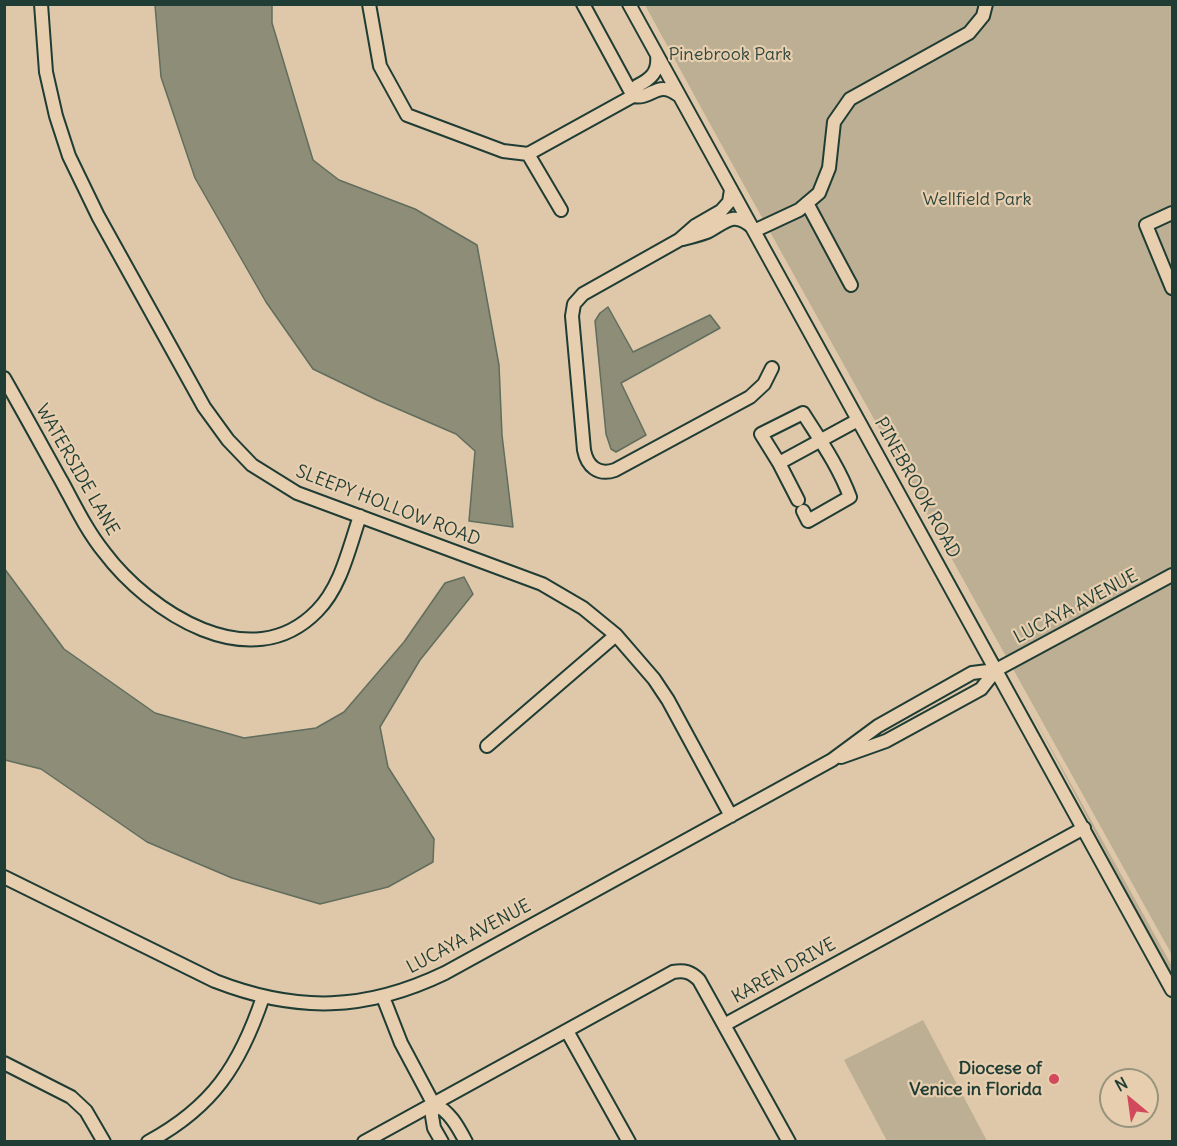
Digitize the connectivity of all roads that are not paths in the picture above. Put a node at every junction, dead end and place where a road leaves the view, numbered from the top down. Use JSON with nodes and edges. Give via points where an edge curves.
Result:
{"nodes":[{"id":1,"x":41,"y":4,"type":"edge"},
{"id":2,"x":369,"y":4,"type":"edge"},
{"id":3,"x":583,"y":4,"type":"edge"},
{"id":4,"x":629,"y":4,"type":"edge"},
{"id":5,"x":986,"y":4,"type":"edge"},
{"id":6,"x":656,"y":54,"type":"junction"},
{"id":7,"x":633,"y":96,"type":"junction"},
{"id":8,"x":681,"y":98,"type":"junction"},
{"id":9,"x":528,"y":154,"type":"junction"},
{"id":10,"x":731,"y":190,"type":"junction"},
{"id":11,"x":807,"y":203,"type":"junction"},
{"id":12,"x":561,"y":210,"type":"dead end"},
{"id":13,"x":1173,"y":213,"type":"edge"},
{"id":14,"x":753,"y":229,"type":"junction"},
{"id":15,"x":679,"y":240,"type":"junction"},
{"id":16,"x":851,"y":285,"type":"dead end"},
{"id":17,"x":1173,"y":288,"type":"edge"},
{"id":18,"x":772,"y":369,"type":"dead end"},
{"id":19,"x":4,"y":378,"type":"edge"},
{"id":20,"x":858,"y":420,"type":"junction"},
{"id":21,"x":820,"y":441,"type":"junction"},
{"id":22,"x":779,"y":463,"type":"junction"},
{"id":23,"x":360,"y":516,"type":"junction"},
{"id":24,"x":1173,"y":575,"type":"edge"},
{"id":25,"x":616,"y":635,"type":"junction"},
{"id":26,"x":996,"y":670,"type":"junction"},
{"id":27,"x":487,"y":746,"type":"dead end"},
{"id":28,"x":730,"y":816,"type":"junction"},
{"id":29,"x":1083,"y":828,"type":"junction"},
{"id":30,"x":4,"y":877,"type":"edge"},
{"id":31,"x":1173,"y":990,"type":"edge"},
{"id":32,"x":263,"y":997,"type":"junction"},
{"id":33,"x":383,"y":998,"type":"junction"},
{"id":34,"x":724,"y":1025,"type":"junction"},
{"id":35,"x":567,"y":1031,"type":"junction"},
{"id":36,"x":4,"y":1063,"type":"edge"},
{"id":37,"x":433,"y":1104,"type":"junction"},
{"id":38,"x":104,"y":1142,"type":"edge"},
{"id":39,"x":148,"y":1142,"type":"edge"},
{"id":40,"x":364,"y":1142,"type":"edge"},
{"id":41,"x":442,"y":1142,"type":"edge"},
{"id":42,"x":466,"y":1142,"type":"edge"},
{"id":43,"x":629,"y":1142,"type":"edge"},
{"id":44,"x":789,"y":1142,"type":"edge"}],
"edges":[{"from":1,"to":23,"type":"street","name":"SLEEPY HOLLOW ROAD","via":[[46,72],[69,156],[204,407],[239,452],[266,474],[297,493]]},
{"from":2,"to":9,"type":"street","via":[[380,66],[407,115],[503,151]]},
{"from":3,"to":7,"type":"street"},
{"from":4,"to":6,"type":"street","name":"PINEBROOK ROAD"},
{"from":5,"to":11,"type":"street","via":[[983,16],[969,33],[850,99],[834,122],[829,168],[819,193]]},
{"from":6,"to":7,"type":"street","via":[[655,72],[637,86]]},
{"from":6,"to":8,"type":"street","name":"PINEBROOK ROAD"},
{"from":7,"to":8,"type":"street","via":[[663,88]]},
{"from":7,"to":9,"type":"street"},
{"from":8,"to":10,"type":"street","name":"PINEBROOK ROAD"},
{"from":9,"to":12,"type":"street"},
{"from":10,"to":14,"type":"street","name":"PINEBROOK ROAD"},
{"from":10,"to":15,"type":"street","via":[[727,207]]},
{"from":11,"to":14,"type":"street"},
{"from":11,"to":16,"type":"street"},
{"from":13,"to":17,"type":"street","via":[[1146,225]]},
{"from":14,"to":15,"type":"street","via":[[741,219],[732,218]]},
{"from":14,"to":20,"type":"street","name":"PINEBROOK ROAD"},
{"from":15,"to":18,"type":"street","via":[[592,289],[574,304],[584,450],[590,465],[598,471],[615,470],[750,397]]},
{"from":19,"to":23,"type":"street","name":"WATERSIDE LANE","via":[[104,553],[163,607],[212,633],[227,638],[262,639],[307,620],[335,586]]},
{"from":20,"to":21,"type":"street"},
{"from":20,"to":26,"type":"street","name":"PINEBROOK ROAD"},
{"from":21,"to":22,"type":"street"},
{"from":21,"to":22,"type":"street","via":[[803,413],[761,434]]},
{"from":21,"to":22,"type":"street","via":[[850,497],[808,521]]},
{"from":23,"to":25,"type":"street","name":"SLEEPY HOLLOW ROAD","via":[[542,584],[583,608]]},
{"from":24,"to":26,"type":"street","name":"LUCAYA AVENUE"},
{"from":25,"to":27,"type":"street"},
{"from":25,"to":28,"type":"street","name":"SLEEPY HOLLOW ROAD","via":[[668,700]]},
{"from":26,"to":28,"type":"street","name":"LUCAYA AVENUE","via":[[981,688],[886,741],[832,760]]},
{"from":26,"to":29,"type":"street","name":"PINEBROOK ROAD"},
{"from":28,"to":33,"type":"street","name":"LUCAYA AVENUE","via":[[445,973]]},
{"from":29,"to":31,"type":"street","name":"PINEBROOK ROAD"},
{"from":29,"to":34,"type":"street","name":"KAREN DRIVE"},
{"from":30,"to":32,"type":"street","name":"LUCAYA AVENUE","via":[[215,981]]},
{"from":32,"to":33,"type":"street","name":"LUCAYA AVENUE","via":[[321,1004]]},
{"from":32,"to":39,"type":"street","via":[[250,1036],[227,1075],[181,1122]]},
{"from":33,"to":37,"type":"street"},
{"from":34,"to":35,"type":"street","name":"KAREN DRIVE","via":[[699,980],[681,971]]},
{"from":34,"to":44,"type":"street"},
{"from":35,"to":37,"type":"street","name":"KAREN DRIVE"},
{"from":35,"to":43,"type":"street"},
{"from":36,"to":38,"type":"street","via":[[71,1097],[86,1112]]},
{"from":37,"to":40,"type":"street","name":"KAREN DRIVE"},
{"from":37,"to":41,"type":"street","via":[[432,1116]]},
{"from":37,"to":42,"type":"street","via":[[453,1118]]}]}
